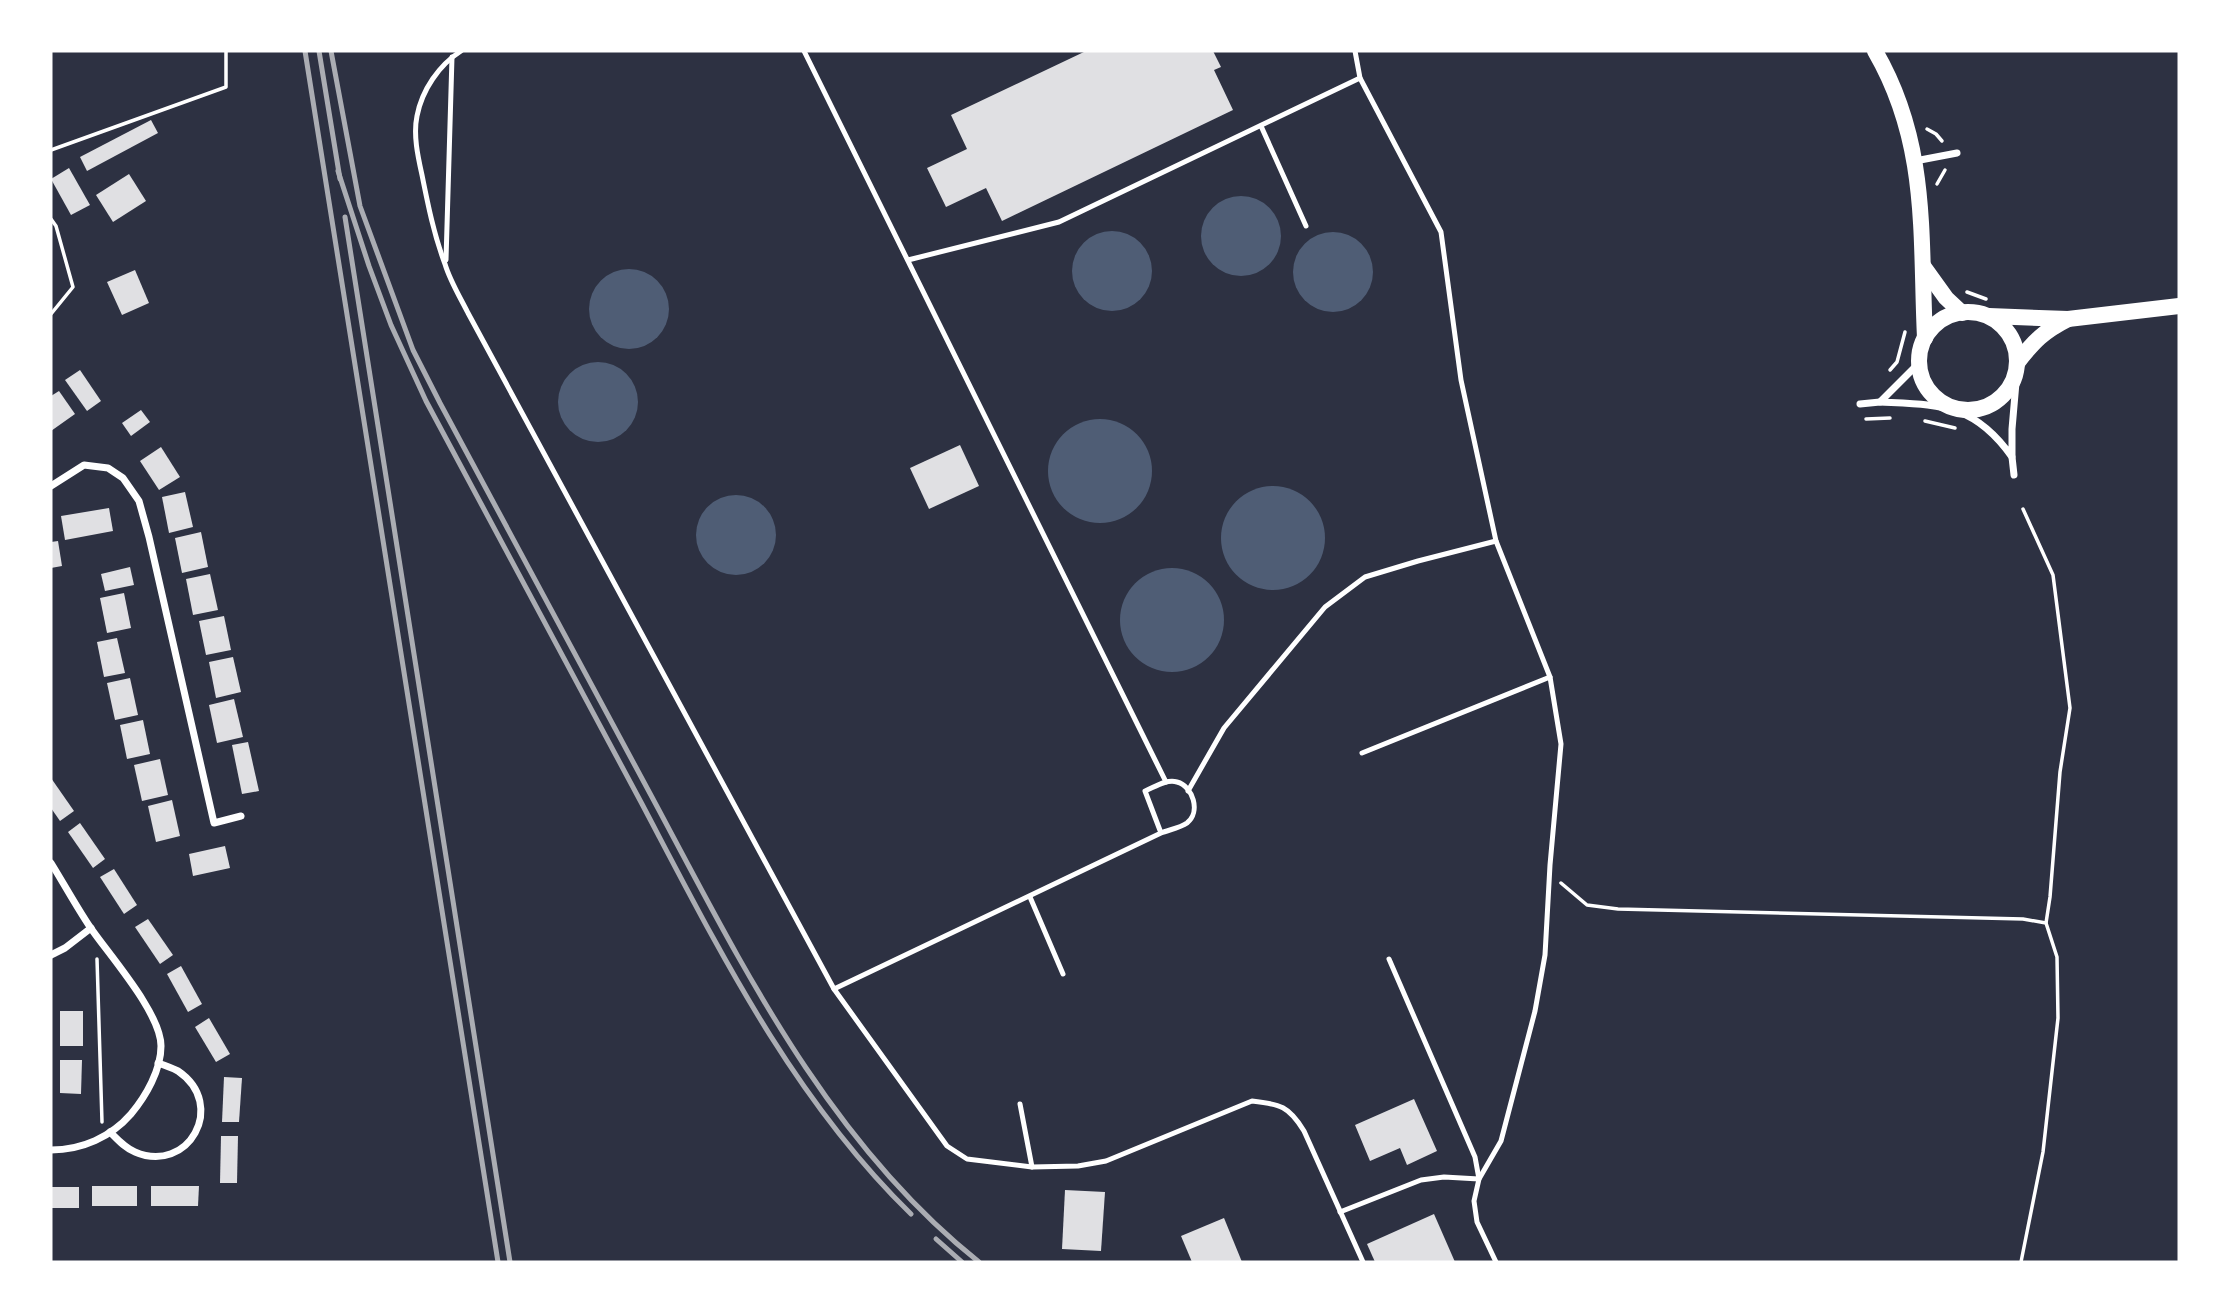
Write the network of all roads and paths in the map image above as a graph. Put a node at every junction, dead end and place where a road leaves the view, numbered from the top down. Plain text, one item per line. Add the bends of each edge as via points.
1 (226, 51) edge
2 (461, 51) edge
3 (804, 51) edge
4 (1354, 51) edge
5 (1875, 51) edge
6 (452, 57) junction
7 (1360, 78) junction
8 (1261, 126) junction
9 (51, 150) edge
10 (1957, 153) dead end
11 (1915, 162) junction
12 (51, 219) edge
13 (1306, 226) dead end
14 (908, 260) junction
15 (1923, 266) junction
16 (445, 267) junction
17 (2179, 306) edge
18 (1962, 313) junction
19 (51, 314) edge
20 (1989, 316) junction
21 (2068, 318) junction
22 (1906, 324) dead end
23 (1925, 338) junction
24 (1919, 364) junction
25 (2017, 367) junction
26 (1884, 376) dead end
27 (1880, 402) junction
28 (1860, 404) dead end
29 (1957, 410) junction
30 (1899, 418) dead end
31 (1861, 419) dead end
32 (1920, 420) dead end
33 (1961, 430) dead end
34 (2012, 457) junction
35 (2014, 475) dead end
36 (51, 486) edge
37 (2023, 509) dead end
38 (1496, 541) junction
39 (1550, 677) junction
40 (1362, 753) dead end
41 (1166, 782) junction
42 (1188, 791) junction
43 (241, 816) dead end
44 (1161, 833) junction
45 (51, 863) edge
46 (1549, 872) junction
47 (1030, 897) junction
48 (2046, 923) junction
49 (91, 928) junction
50 (96, 936) junction
51 (51, 955) edge
52 (1390, 960) dead end
53 (1063, 974) dead end
54 (834, 989) junction
55 (158, 1063) junction
56 (1020, 1104) dead end
57 (110, 1132) junction
58 (102, 1139) junction
59 (51, 1150) edge
60 (1032, 1167) junction
61 (1479, 1180) junction
62 (1340, 1212) junction
63 (1363, 1262) edge
64 (1496, 1262) edge
65 (2021, 1262) edge

1 - 9 path via 226,87
2 - 6 lane
3 - 14 lane
4 - 7 lane
5 - 11 main road via 1906,119
6 - 16 lane
6 - 16 lane via 436,74 416,117 417,152
7 - 8 lane
7 - 38 lane via 1441,232 1461,380
8 - 13 lane
8 - 14 lane via 1059,222
10 - 11 street
11 - 15 main road
12 - 19 path via 73,287
14 - 41 lane
15 - 18 main road
15 - 23 main road
16 - 54 lane
17 - 21 main road
18 - 20 main road
18 - 23 main road via 1939,321
20 - 21 main road
20 - 25 main road via 2013,340
21 - 25 main road via 2033,342
22 - 26 path via 1896,362
23 - 24 main road
24 - 27 street
24 - 29 main road via 1930,394
25 - 29 main road via 2002,398 1988,407
25 - 34 street
27 - 28 street
27 - 29 street
29 - 34 street via 1996,435
30 - 31 path
32 - 33 path
34 - 35 street
36 - 43 street via 84,465 108,468 123,478 139,501 214,823
37 - 48 path via 2053,575 2070,708
38 - 39 lane
38 - 42 lane via 1365,577 1325,607 1224,728
39 - 40 lane
39 - 46 lane via 1561,744
41 - 42 lane via 1180,783
41 - 44 lane via 1145,791
42 - 44 lane via 1194,800 1193,815 1186,823
44 - 47 lane
45 - 49 street
46 - 48 path via 1587,905 1619,909 2009,918
46 - 61 lane via 1545,955 1535,1011 1501,1141
47 - 53 lane
47 - 54 lane
48 - 65 path via 2057,957 2058,1018 2043,1152
49 - 50 street
49 - 51 street
50 - 55 street via 154,1022 161,1044
50 - 58 path
52 - 61 lane via 1475,1157
54 - 60 lane via 947,1146 967,1158
55 - 57 street via 138,1104
55 - 57 street via 177,1071 198,1094 202,1112 197,1133 182,1149 153,1156 124,1146
56 - 60 lane
57 - 58 street
58 - 59 street
60 - 62 lane via 1106,1161 1252,1101 1274,1103 1293,1112
61 - 62 lane via 1421,1180
61 - 64 lane via 1474,1201 1477,1222
62 - 63 lane

